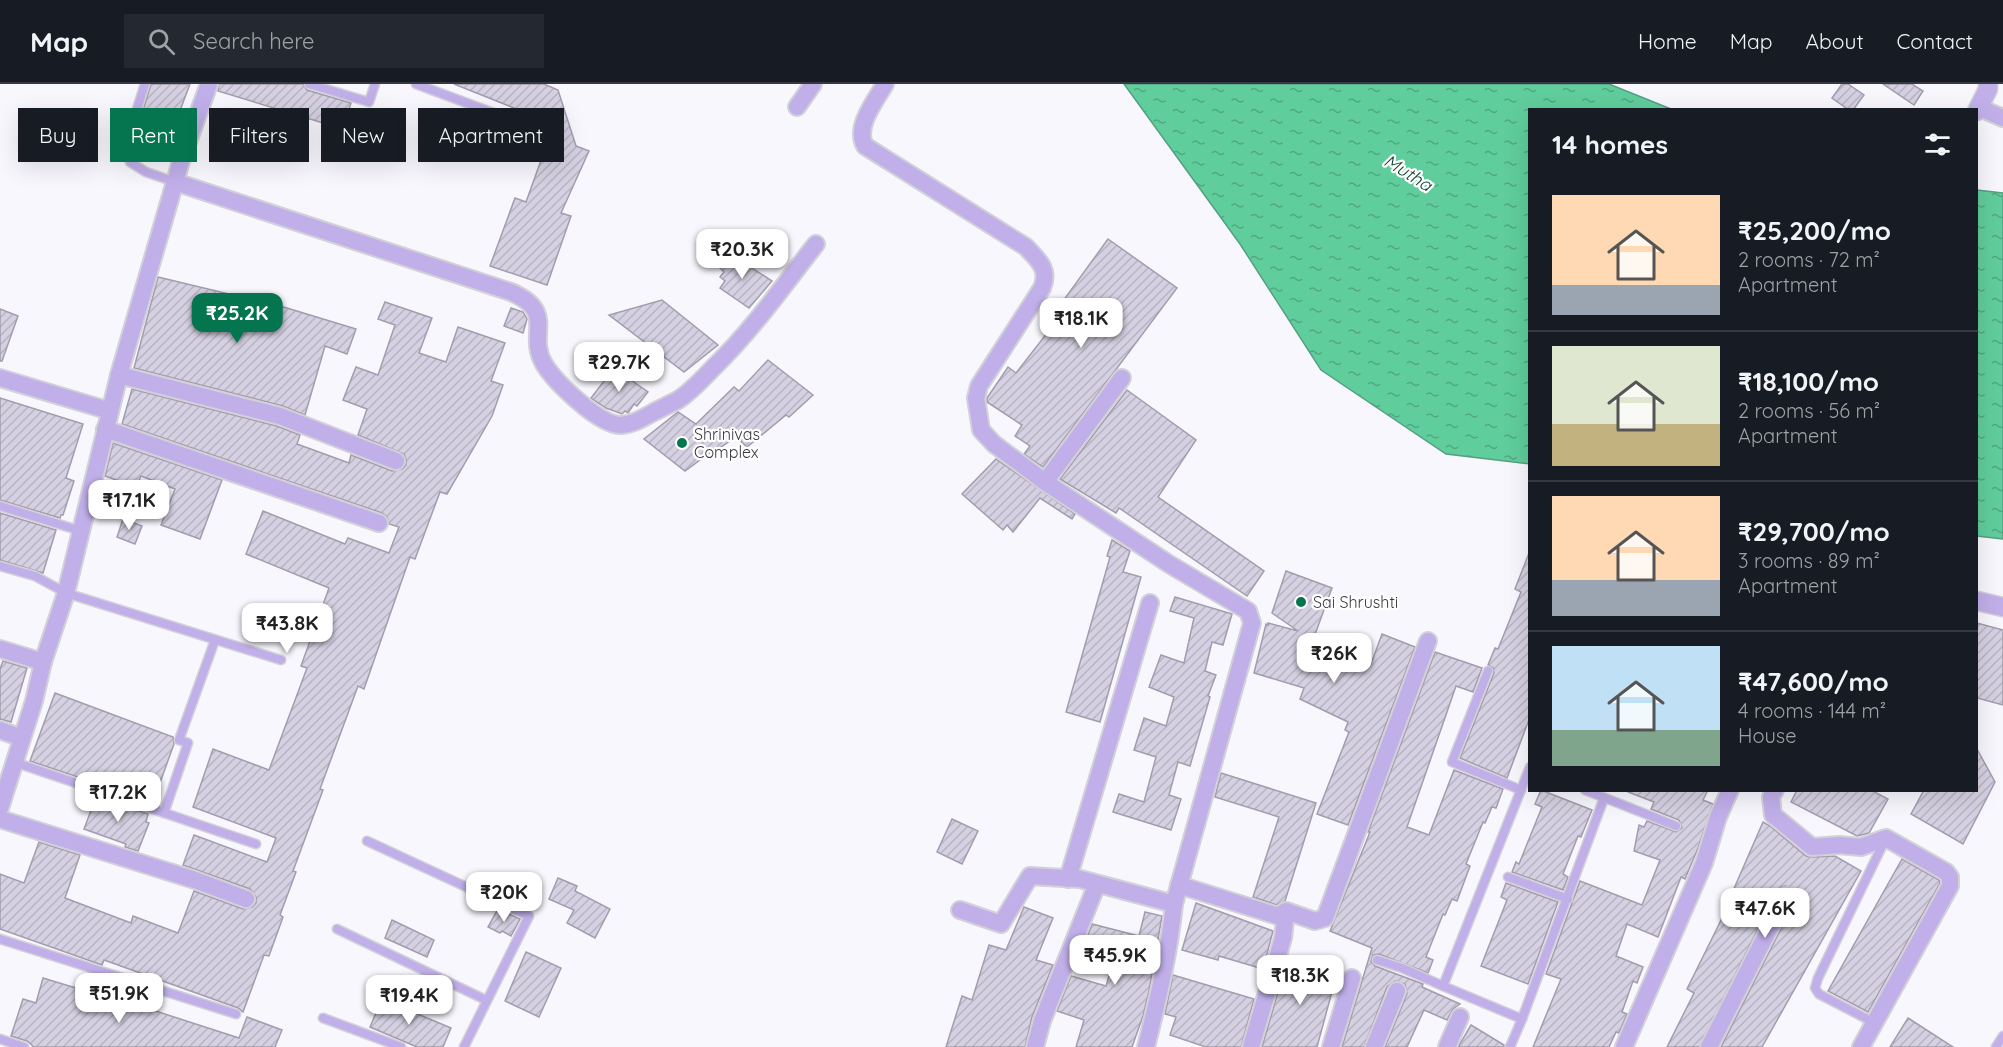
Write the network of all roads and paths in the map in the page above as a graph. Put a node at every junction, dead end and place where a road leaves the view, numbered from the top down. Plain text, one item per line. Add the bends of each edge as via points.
1 (145, 84) edge
2 (209, 84) edge
3 (309, 84) edge
4 (375, 84) edge
5 (416, 84) edge
6 (813, 84) edge
7 (885, 84) edge
8 (1988, 84) edge
9 (797, 107) dead end
10 (481, 108) edge
11 (1978, 109) edge
12 (2003, 118) edge
13 (175, 182) junction
14 (816, 244) dead end
15 (119, 375) junction
16 (0, 378) edge
17 (1122, 378) dead end
18 (110, 411) junction
19 (105, 429) junction
20 (396, 461) dead end
21 (1045, 482) junction
22 (0, 507) edge
23 (380, 523) dead end
24 (81, 531) junction
25 (0, 566) edge
26 (66, 593) junction
27 (1978, 601) edge
28 (1150, 603) dead end
29 (2003, 607) edge
30 (215, 640) junction
31 (1428, 640) dead end
32 (0, 649) edge
33 (281, 660) dead end
34 (43, 662) junction
35 (1488, 671) dead end
36 (0, 730) edge
37 (22, 738) junction
38 (14, 762) junction
39 (1528, 772) edge
40 (1521, 790) junction
41 (1590, 792) edge
42 (1729, 792) edge
43 (1774, 792) edge
44 (1604, 798) junction
45 (0, 808) edge
46 (165, 813) junction
47 (0, 819) edge
48 (1676, 826) dead end
49 (1886, 838) junction
50 (367, 841) dead end
51 (256, 844) dead end
52 (1508, 877) dead end
53 (1068, 879) junction
54 (1097, 884) junction
55 (1179, 885) junction
56 (1786, 896) dead end
57 (246, 899) dead end
58 (1568, 900) junction
59 (1174, 904) junction
60 (960, 910) dead end
61 (1286, 911) junction
62 (337, 929) dead end
63 (0, 939) edge
64 (1377, 960) dead end
65 (1352, 978) dead end
66 (1443, 986) junction
67 (1397, 991) dead end
68 (486, 1000) junction
69 (236, 1014) dead end
70 (1460, 1017) dead end
71 (323, 1018) dead end
72 (1522, 1019) junction
73 (1875, 1023) junction
74 (2003, 1036) edge
75 (0, 1039) edge
76 (24, 1047) edge
77 (401, 1047) edge
78 (464, 1047) edge
79 (1035, 1047) edge
80 (1146, 1047) edge
81 (1251, 1047) edge
82 (1331, 1047) edge
83 (1374, 1047) edge
84 (1447, 1047) edge
85 (1510, 1047) edge
86 (1624, 1047) edge
87 (1709, 1047) edge
88 (1862, 1047) edge
89 (1996, 1047) edge

1 - 13 lane via 125,147 130,162
2 - 13 street
3 - 4 lane via 369,102
5 - 10 lane
6 - 9 street
7 - 21 street via 863,126 865,146 1026,247 1044,266 1042,288 979,386 976,410 981,430 994,444
8 - 11 street
11 - 12 street
13 - 14 street via 526,299 537,314 542,361 548,369 583,406 599,418 622,425 678,399 698,384 740,341
13 - 15 street
15 - 18 street
15 - 20 street via 280,416
16 - 18 street
17 - 21 street
18 - 19 street
19 - 23 street
19 - 24 street
21 - 55 street via 1169,564 1237,603 1248,611 1252,623
22 - 24 lane
24 - 26 street
25 - 26 lane via 35,576
26 - 30 lane
26 - 34 street
27 - 29 street
28 - 53 street
30 - 33 lane
30 - 46 lane via 179,740 188,743
31 - 61 street via 1325,918 1315,921
32 - 34 street
34 - 37 street
35 - 40 lane via 1452,762
36 - 37 street
37 - 38 street
38 - 45 street
38 - 46 lane
39 - 40 lane
40 - 66 lane
41 - 44 lane
42 - 86 street via 1704,863
43 - 49 street via 1773,814 1812,847 1862,847
44 - 48 lane
44 - 58 lane
46 - 51 lane
47 - 57 street
49 - 73 lane via 1815,988
49 - 73 street via 1946,872 1950,886
50 - 68 lane via 529,916
52 - 58 lane
53 - 54 street
53 - 60 street via 1030,876 1001,924
54 - 59 street
54 - 79 street
55 - 59 street
55 - 61 street via 1278,916
56 - 87 street
58 - 72 lane
59 - 80 street via 1163,980
61 - 81 street via 1283,938
62 - 68 lane
63 - 69 lane
64 - 66 lane
65 - 82 street
66 - 72 lane
67 - 83 street
68 - 78 lane
70 - 84 street
71 - 77 lane
72 - 85 lane
73 - 88 street
74 - 89 lane
75 - 76 lane

